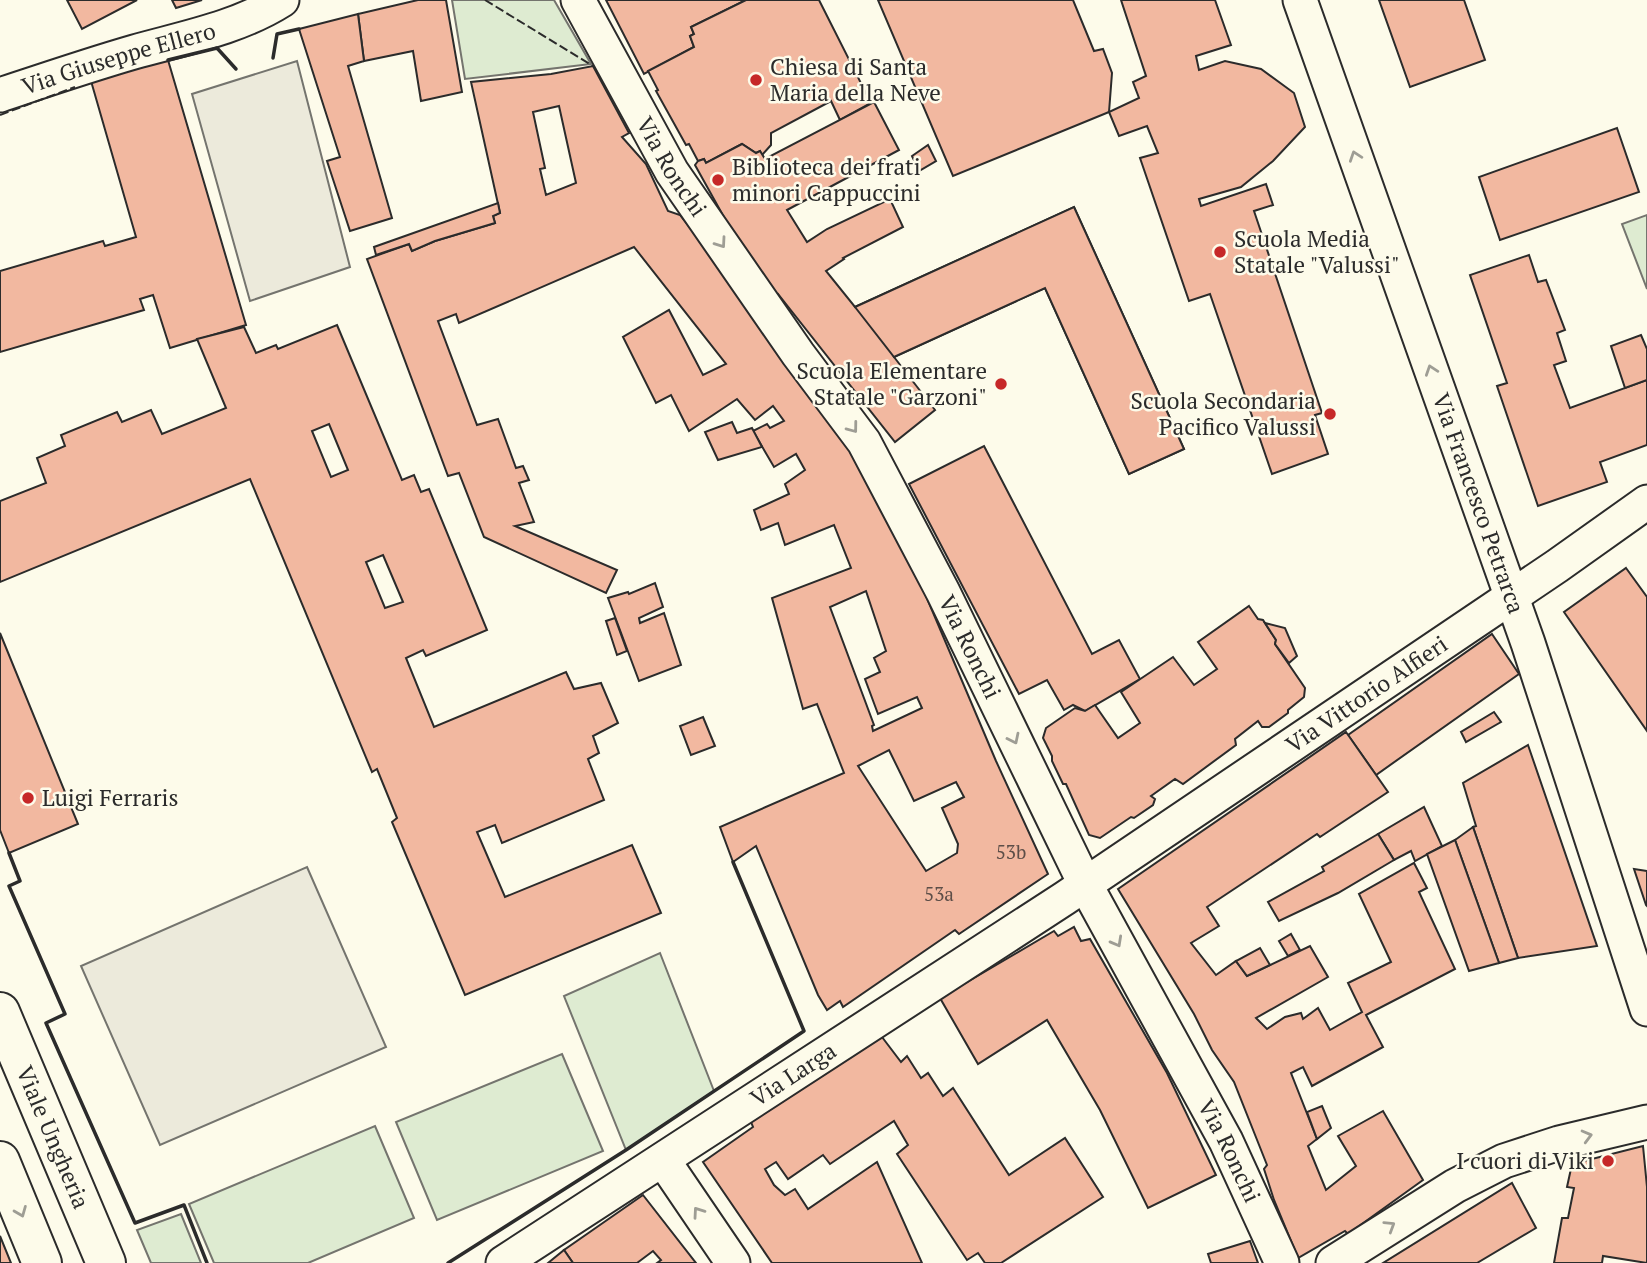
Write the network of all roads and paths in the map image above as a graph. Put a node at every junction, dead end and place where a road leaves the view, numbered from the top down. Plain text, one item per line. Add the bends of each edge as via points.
1 (282, 0) edge
2 (578, 0) edge
3 (1300, 0) edge
4 (0, 95) edge
5 (1647, 502) edge
6 (1511, 596) junction
7 (1085, 884) junction
8 (1647, 1009) edge
9 (0, 1012) edge
10 (1647, 1122) edge
11 (663, 1160) junction
12 (0, 1161) edge
13 (42, 1263) edge
14 (106, 1263) edge
15 (503, 1263) edge
16 (733, 1263) edge
17 (1282, 1263) edge
18 (1333, 1263) edge

1 - 4 street, Via Giuseppe Ellero via 237,23
2 -> 7 street, Via Ronchi via 672,172 864,442 943,592
6 -> 3 street, Via Francesco Petrarca
5 - 6 street, Via Vittorio Alfieri
6 - 7 street, Via Vittorio Alfieri
6 - 8 street, Via Francesco Petrarca
7 - 11 street, Via Larga
7 -> 17 street, Via Ronchi via 1226,1140
9 - 14 street, Viale Ungheria
18 -> 10 street via 1455,1186 1504,1161
11 - 15 street, Via Larga
16 -> 11 street
12 -> 13 street

